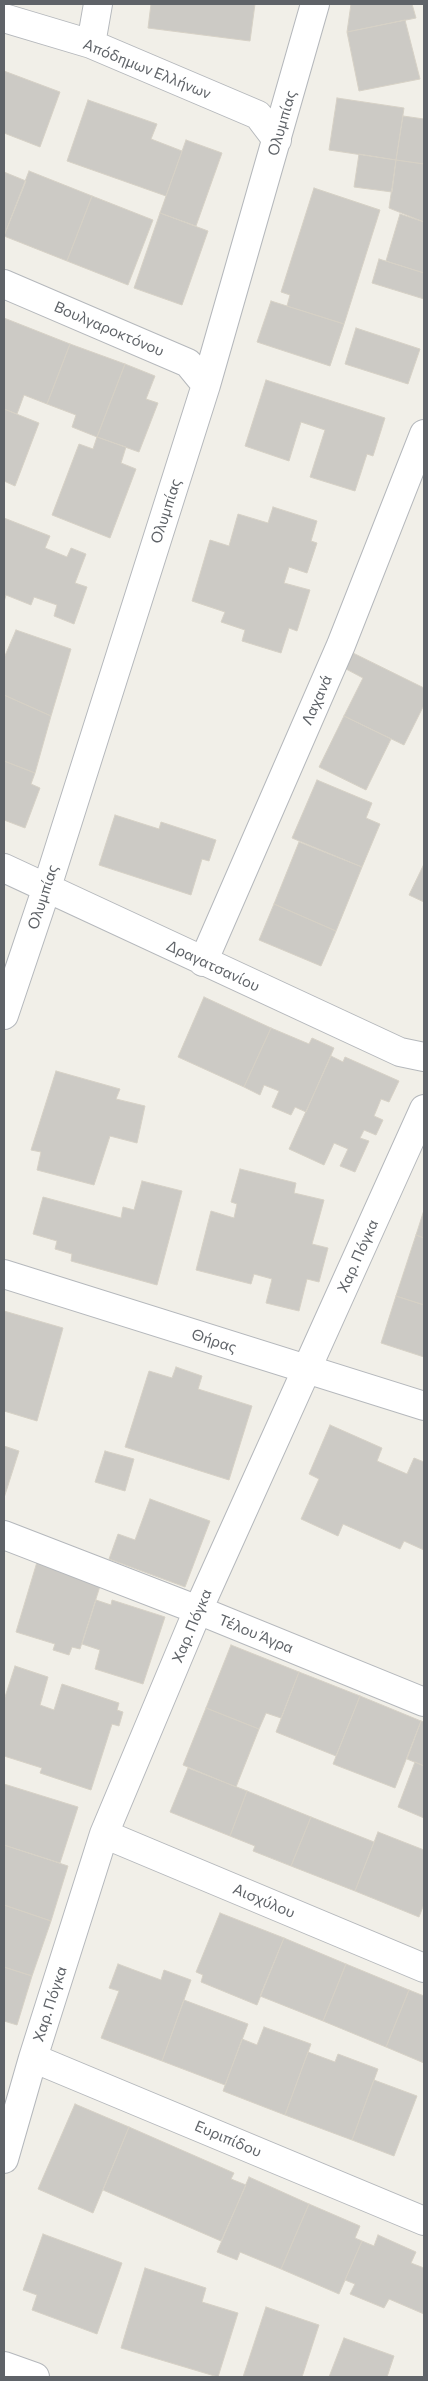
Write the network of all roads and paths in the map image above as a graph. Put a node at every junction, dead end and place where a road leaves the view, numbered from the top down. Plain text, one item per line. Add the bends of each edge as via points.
1 (98, 4) edge
2 (315, 4) edge
3 (4, 18) edge
4 (91, 44) junction
5 (278, 140) junction
6 (4, 284) edge
7 (206, 385) junction
8 (424, 434) edge
9 (4, 868) edge
10 (47, 887) junction
11 (203, 962) junction
12 (4, 1015) edge
13 (424, 1057) edge
14 (424, 1109) edge
15 (4, 1274) edge
16 (306, 1370) junction
17 (424, 1406) edge
18 (4, 1535) edge
19 (198, 1610) junction
20 (424, 1702) edge
21 (104, 1834) junction
22 (424, 1968) edge
23 (32, 2058) junction
24 (4, 2159) edge
25 (424, 2221) edge
26 (4, 2366) edge
27 (35, 2377) edge

1 - 4 street
2 - 5 street, Ολυμπίας
3 - 4 street, Απόδημων Ελλήνων
4 - 5 street, Απόδημων Ελλήνων via 258,115
5 - 7 street, Ολυμπίας
6 - 7 street, Βουλγαροκτόνου via 188,363
7 - 10 street, Ολυμπίας
8 - 11 street, Λαχανά via 341,645
9 - 10 street, Δραγατσανίου
10 - 11 street, Δραγατσανίου
10 - 12 street, Ολυμπίας
11 - 13 street, Δραγατσανίου via 400,1052
14 - 16 street, Χαρ. Πόγκα
15 - 16 street, Θήρας
16 - 17 street, Θήρας
16 - 19 street, Χαρ. Πόγκα
18 - 19 street, Τέλου Άγρα
19 - 20 street, Τέλου Άγρα
19 - 21 street, Χαρ. Πόγκα
21 - 22 street, Αισχύλου
21 - 23 street, Χαρ. Πόγκα
23 - 24 street, Χαρ. Πόγκα
23 - 25 street, Ευριπίδου
26 - 27 street

